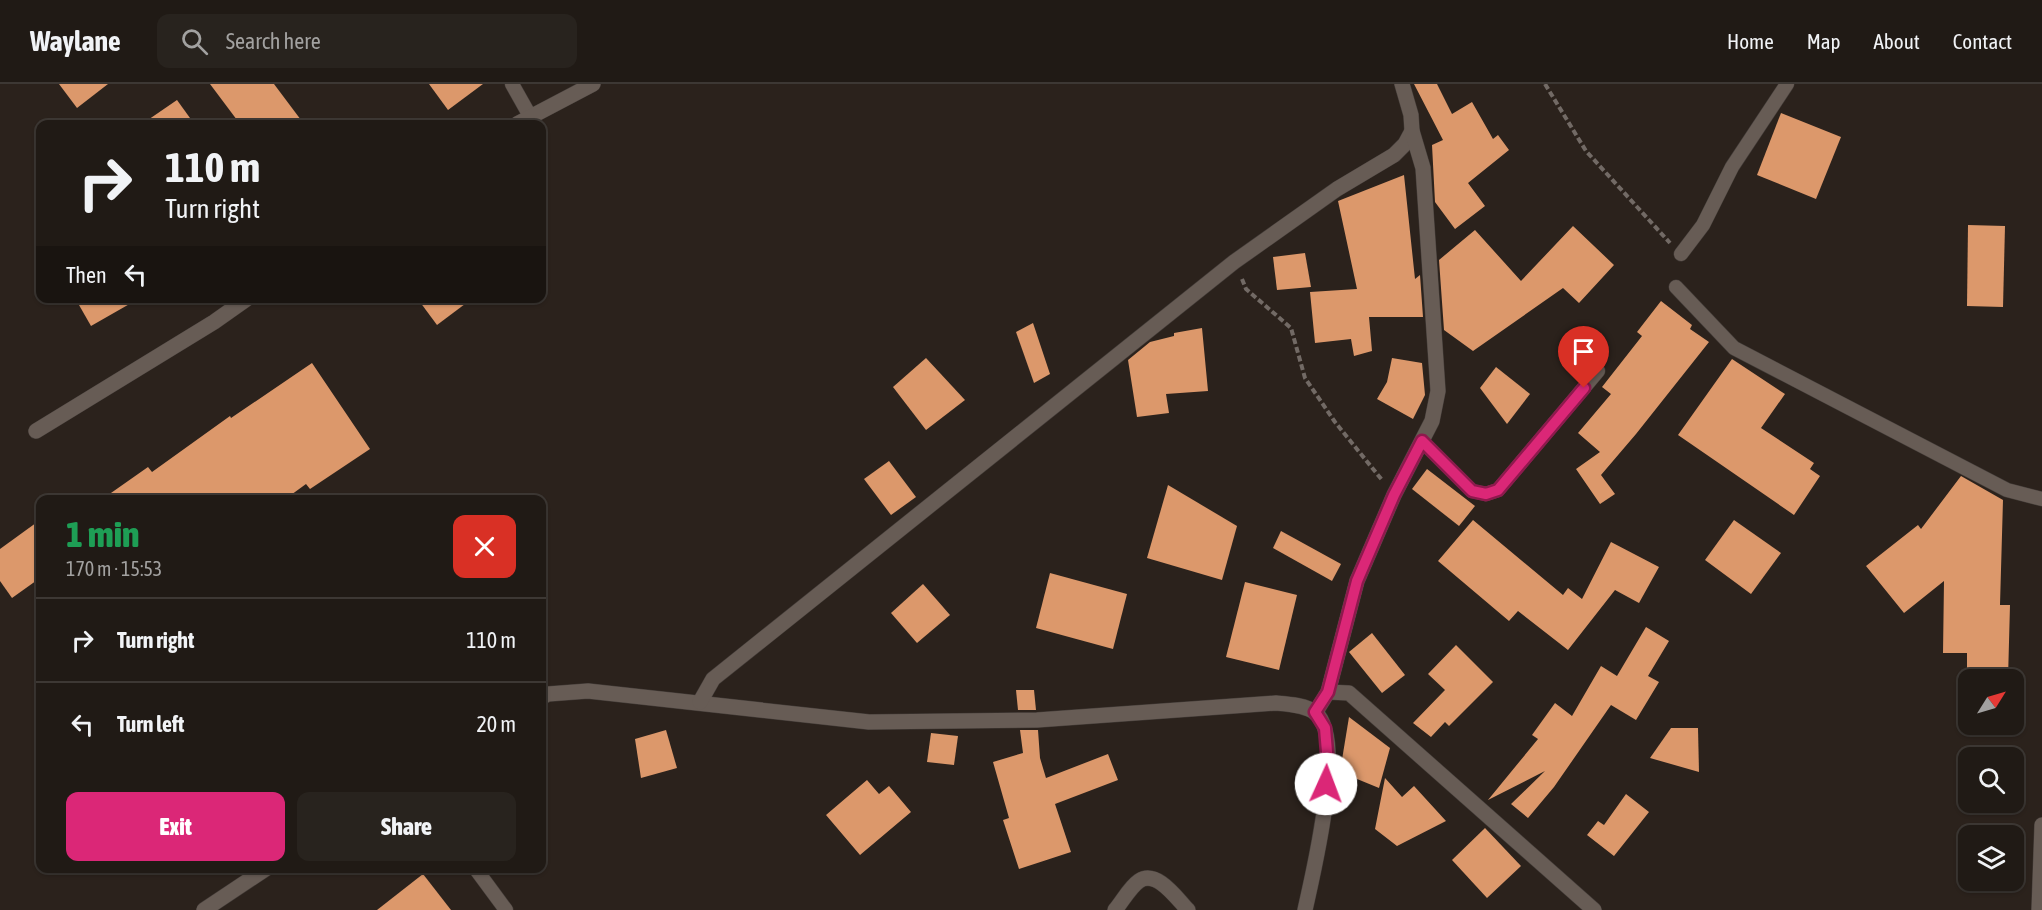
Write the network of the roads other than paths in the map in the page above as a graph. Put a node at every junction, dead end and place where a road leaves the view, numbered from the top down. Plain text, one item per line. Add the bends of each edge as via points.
1 (512, 84) edge
2 (593, 84) edge
3 (1402, 84) edge
4 (1787, 84) edge
5 (524, 120) edge
6 (1412, 131) junction
7 (1681, 254) road end
8 (1676, 287) dead end
9 (241, 303) edge
10 (1598, 371) dead end
11 (36, 430) dead end
12 (1422, 441) junction
13 (2042, 499) edge
14 (1328, 692) junction
15 (546, 695) edge
16 (700, 702) junction
17 (1315, 712) junction
18 (2042, 825) edge
19 (260, 873) edge
20 (479, 873) edge
21 (204, 910) edge
22 (506, 910) edge
23 (1115, 910) edge
24 (1188, 910) edge
25 (1305, 910) edge
26 (1594, 910) edge
27 (2038, 910) edge

1 - 5 lane
2 - 5 street
3 - 6 street
4 - 7 lane via 1732,167 1703,225
6 - 12 street via 1423,168 1438,391 1432,421
6 - 16 street via 1394,155 1337,189 1234,262 713,679
8 - 13 lane via 1734,348 2007,490
9 - 11 street
10 - 12 lane via 1498,490 1486,494 1472,491
12 - 14 street via 1357,581
14 - 17 street
14 - 26 street via 1349,693
15 - 16 street via 588,691
16 - 17 street via 869,722 1037,720 1276,703
17 - 25 street via 1325,728 1328,764 1323,825
18 - 27 street
19 - 21 street
20 - 22 lane
23 - 24 street via 1139,881 1149,878 1159,881

